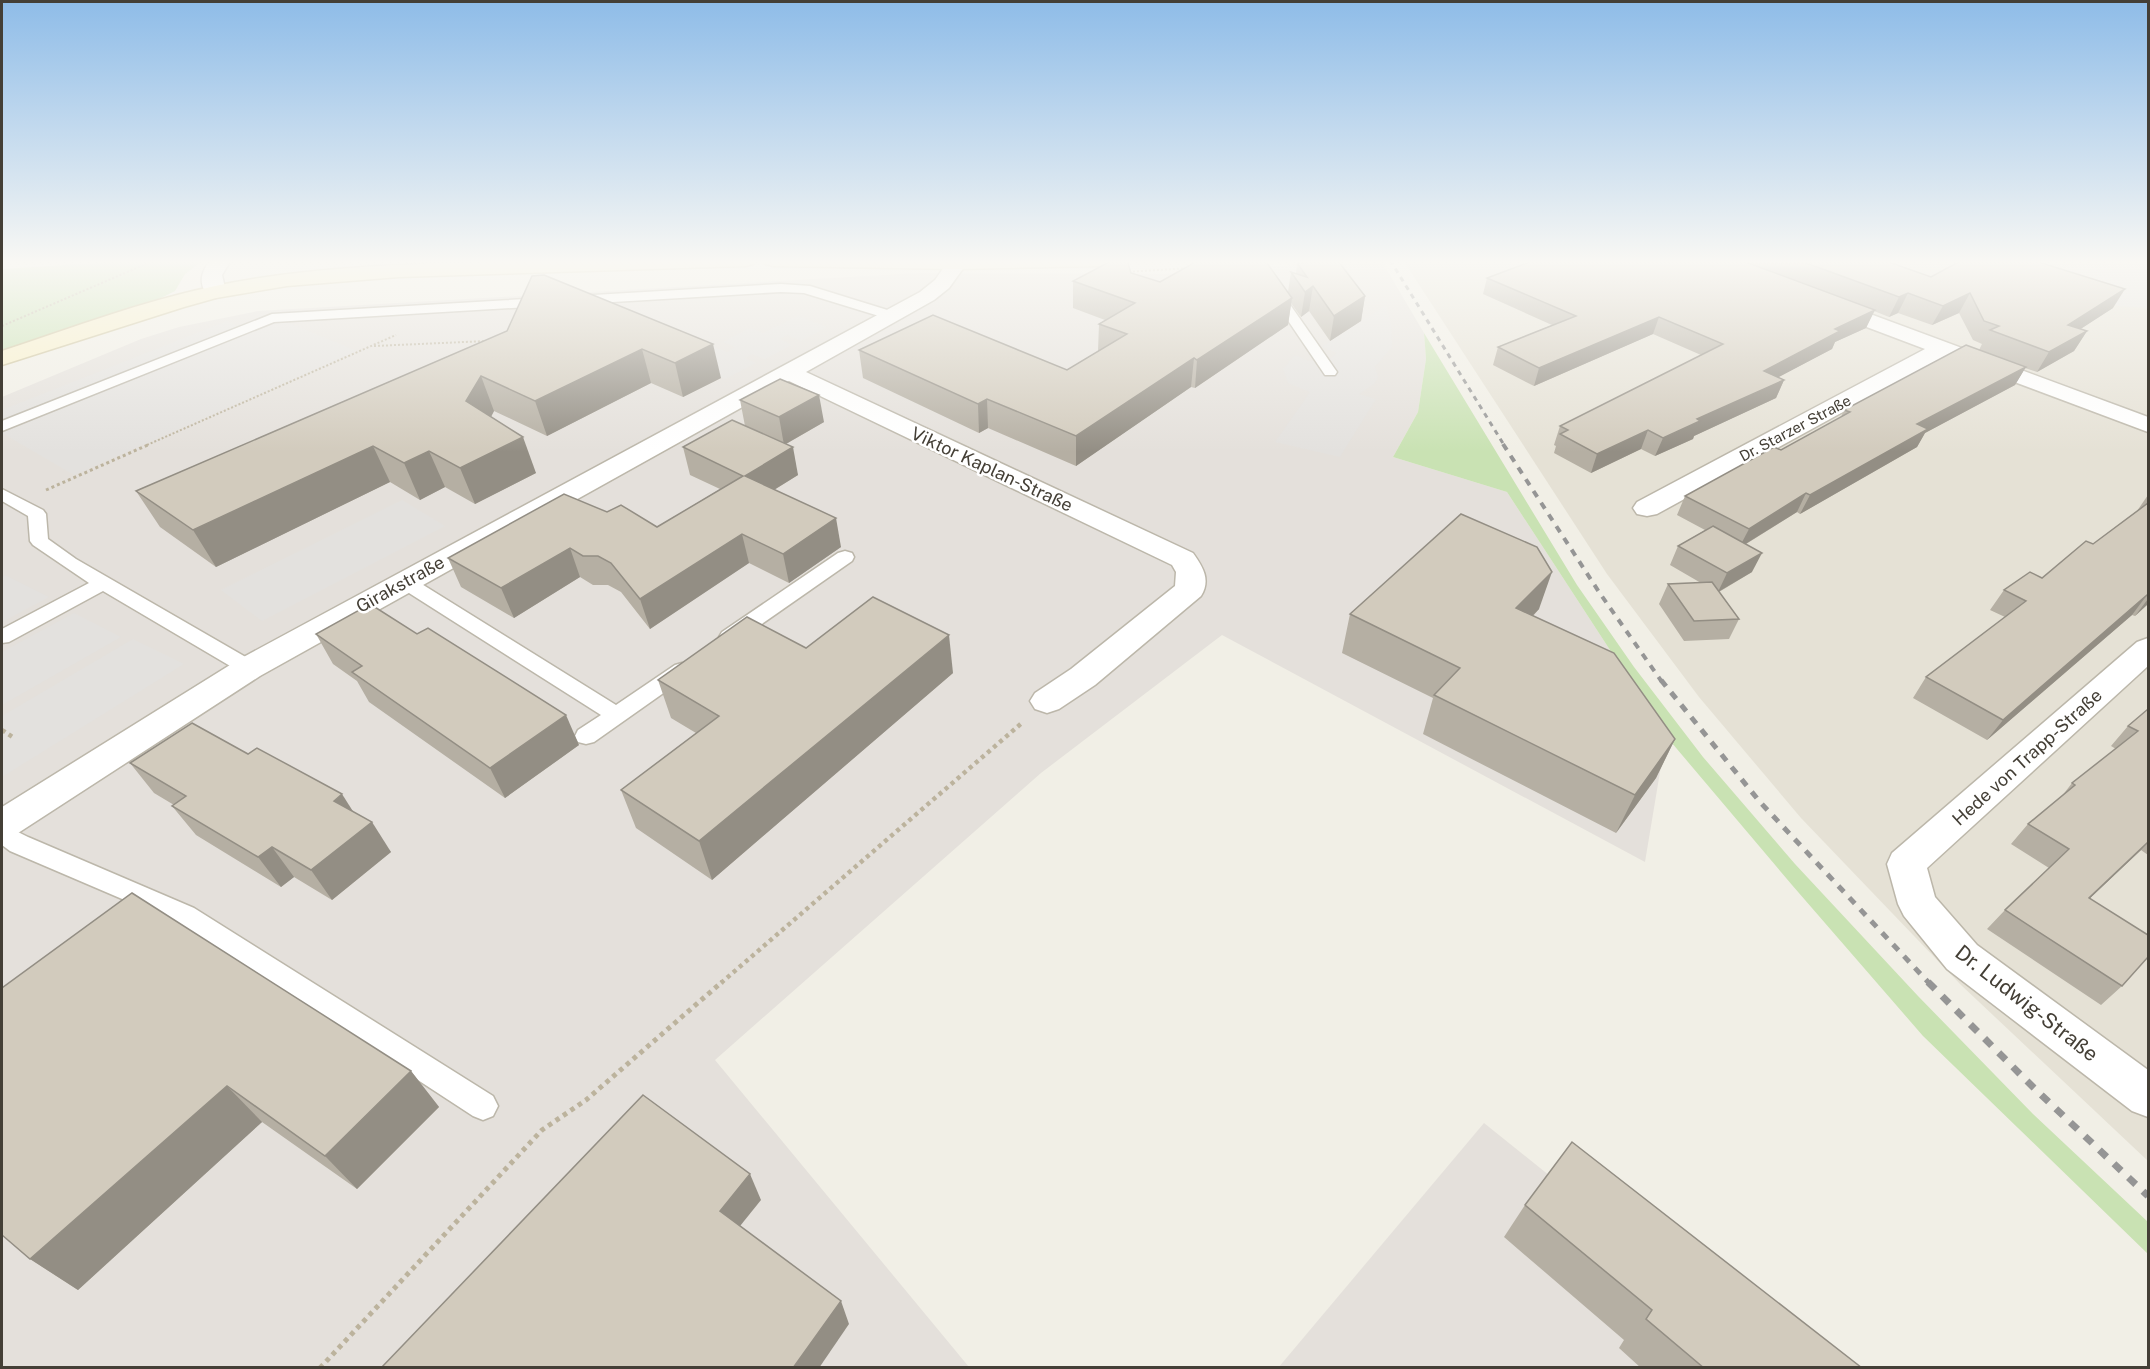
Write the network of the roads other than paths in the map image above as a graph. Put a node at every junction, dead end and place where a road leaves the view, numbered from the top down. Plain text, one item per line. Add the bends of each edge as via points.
1 (104, 324) edge
2 (256, 324) edge
3 (877, 324) edge
4 (1297, 324) edge
5 (1880, 324) edge
6 (1943, 348) junction
7 (2, 358) edge
8 (788, 372) junction
9 (1330, 372) dead end
10 (2148, 425) edge
11 (2, 426) edge
12 (10, 498) edge
13 (1647, 508) dead end
14 (845, 557) dead end
15 (405, 582) junction
16 (103, 583) junction
17 (2, 637) edge
18 (2148, 650) edge
19 (249, 668) junction
20 (1047, 701) road end
21 (616, 716) junction
22 (586, 736) dead end
23 (2, 825) edge
24 (2, 833) edge
25 (1906, 864) joint
26 (2148, 1096) edge
27 (483, 1106) dead end

1 - 7 main road
2 - 11 lane
3 - 8 street, Girakstraße
4 - 9 lane
5 - 6 street
6 - 10 street
6 - 13 street, Dr. Starzer Straße
8 - 15 street, Girakstraße
8 - 20 street, Viktor Kaplan-Straße via 1183,559 1191,572 1190,589 1083,677
12 - 16 lane via 37,514 39,541
14 - 21 lane
15 - 19 street, Girakstraße
15 - 21 lane
16 - 17 lane
16 - 19 lane
18 - 25 street, Hede von Trapp-Straße
19 - 23 street, Girakstraße
21 - 22 lane
24 - 27 lane via 19,844 185,915
25 - 26 street, Dr. Ludwig-Straße via 1918,904 1962,957

